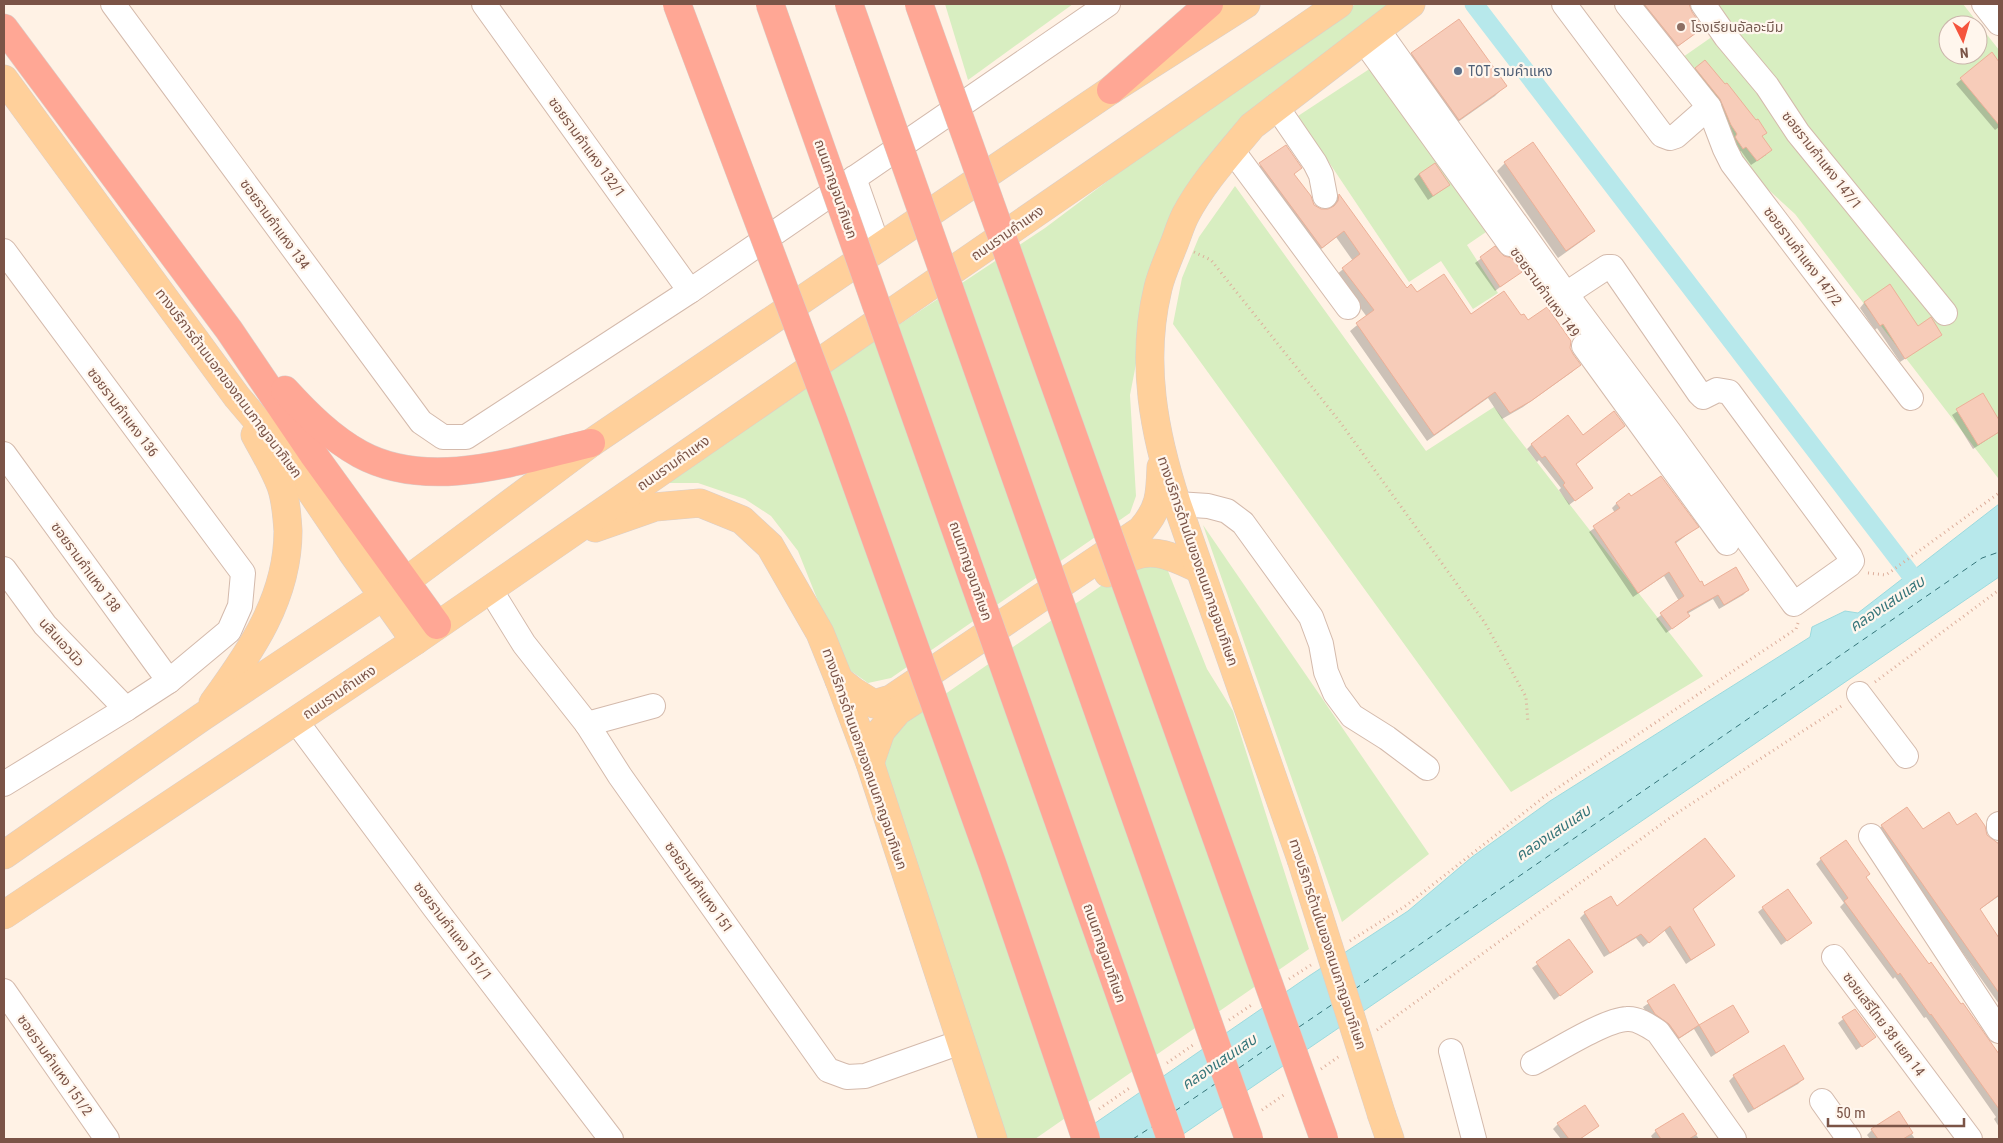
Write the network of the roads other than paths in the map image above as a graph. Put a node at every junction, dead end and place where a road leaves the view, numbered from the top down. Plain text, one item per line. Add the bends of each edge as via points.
1 (113, 4) edge
2 (484, 4) edge
3 (677, 4) edge
4 (770, 4) edge
5 (849, 4) edge
6 (919, 4) edge
7 (1108, 4) edge
8 (1209, 4) edge
9 (1246, 4) edge
10 (1339, 4) edge
11 (1411, 4) edge
12 (1564, 4) edge
13 (1627, 4) edge
14 (1703, 4) edge
15 (1984, 4) edge
16 (1999, 24) edge
17 (4, 28) edge
18 (1371, 36) junction
19 (4, 79) edge
20 (1111, 90) junction
21 (1276, 106) junction
22 (1709, 107) junction
23 (1232, 150) junction
24 (854, 178) junction
25 (1325, 196) dead end
26 (879, 248) junction
27 (4, 250) edge
28 (690, 291) junction
29 (1566, 294) junction
30 (1348, 307) dead end
31 (1945, 313) dead end
32 (229, 330) junction
33 (237, 398) junction
34 (1911, 398) dead end
35 (591, 443) junction
36 (4, 454) edge
37 (1161, 456) junction
38 (1177, 504) junction
39 (562, 540) junction
40 (1727, 543) dead end
41 (4, 569) edge
42 (1199, 569) junction
43 (406, 581) junction
44 (490, 589) junction
45 (383, 596) junction
46 (437, 625) junction
47 (415, 641) junction
48 (839, 680) junction
49 (168, 681) junction
50 (1859, 694) road end
51 (653, 706) dead end
52 (126, 709) junction
53 (202, 718) junction
54 (296, 721) junction
55 (587, 724) junction
56 (1906, 756) dead end
57 (870, 763) junction
58 (1427, 768) dead end
59 (4, 784) edge
60 (1999, 824) edge
61 (1999, 828) edge
62 (1871, 836) dead end
63 (4, 856) edge
64 (4, 916) edge
65 (1834, 957) dead end
66 (4, 991) edge
67 (1999, 1031) edge
68 (961, 1042) junction
69 (1451, 1051) dead end
70 (1533, 1064) dead end
71 (1822, 1101) dead end
72 (1386, 1128) edge
73 (107, 1139) edge
74 (611, 1139) edge
75 (993, 1139) edge
76 (1086, 1139) edge
77 (1171, 1139) edge
78 (1249, 1139) edge
79 (1324, 1139) edge
80 (1474, 1139) edge
81 (1734, 1139) edge
82 (1849, 1139) edge
83 (1970, 1139) edge

1 - 28 street, ซอยรามคำแหง 134 via 421,422 443,437 466,437
2 - 28 street, ซอยรามคำแหง 132/1
3 - 76 highway, bridge via 834,422 990,856
4 - 77 highway, ถนนกาญจนาภิเษก, bridge
5 - 78 highway, bridge
6 - 79 highway, bridge
7 - 24 street
8 - 20 highway
9 - 20 main road
10 - 39 main road, ถนนรามคำแหง
11 - 18 main road, ทางบริการด้านในของถนนกาญจนาภิเษก
12 - 22 street via 1662,135 1676,136
13 - 22 street, ซอยรามคำแหง 147/2
14 - 31 street, ซอยรามคำแหง 147/1 via 1767,86 1798,133
15 - 16 street
17 - 32 highway
18 - 21 main road, ทางบริการด้านในของถนนกาญจนาภิเษก
18 - 29 street
18 - 40 street, ซอยรามคำแหง 149
19 - 33 main road, ทางบริการด้านนอกของถนนกาญจนาภิเษก
20 - 26 main road
21 - 23 main road, ทางบริการด้านในของถนนกาญจนาภิเษก via 1252,126
21 - 25 street via 1315,164
22 - 34 street, ซอยรามคำแหง 147/2 via 1732,163
23 - 30 street
23 - 37 main road, ทางบริการด้านในของถนนกาญจนาภิเษก via 1186,214 1158,288 1149,367
24 - 26 street
24 - 28 street
26 - 35 main road
27 - 49 street, ซอยรามคำแหง 136 via 243,573 240,606 229,631
29 - 29 street via 1612,266 1699,393 1703,397 1717,390 1729,392 1850,556 1849,565 1794,604
32 - 35 highway via 304,411 336,439 361,455 388,465 425,473 462,472
32 - 43 highway via 313,454
33 - 45 main road, ทางบริการด้านนอกของถนนกาญจนาภิเษก via 287,456
33 - 53 main road via 282,487 288,543 276,599 264,628
35 - 43 main road
36 - 49 street, ซอยรามคำแหง 138
37 - 38 main road, ทางบริการด้านในของถนนกาญจนาภิเษก
37 - 48 main road via 1160,497 1152,518 1141,530 892,699 874,704
38 - 42 main road, ทางบริการด้านในของถนนกาญจนาภิเษก
38 - 58 street via 1227,511 1243,523 1310,617 1321,644 1326,672 1335,693 1352,716
39 - 44 main road, ถนนรามคำแหง
39 - 48 main road, ทางบริการด้านนอกของถนนกาญจนาภิเษก via 655,507 700,503 742,520 770,546 820,633
41 - 52 street, นลินเอวนิว via 45,625
42 - 57 main road via 1170,556 1151,552 1134,556 898,711 881,731
42 - 72 main road, ทางบริการด้านในของถนนกาญจนาภิเษก, bridge via 1301,859
43 - 45 main road
43 - 46 highway
44 - 46 main road, ถนนรามคำแหง
44 - 55 street, ซอยรามคำแหง 151 via 528,650
45 - 47 main road, ทางบริการด้านนอกของถนนกาญจนาภิเษก
45 - 53 main road
46 - 47 main road, ถนนรามคำแหง
47 - 54 main road, ถนนรามคำแหง
48 - 57 main road, ทางบริการด้านนอกของถนนกาญจนาภิเษก
49 - 52 street
50 - 56 street
51 - 55 street
52 - 59 street
53 - 63 main road
54 - 64 main road, ถนนรามคำแหง
54 - 74 street, ซอยรามคำแหง 151/1
55 - 68 street, ซอยรามคำแหง 151 via 620,776 828,1070 847,1077 865,1076
57 - 68 main road, ทางบริการด้านนอกของถนนกาญจนาภิเษก
60 - 61 street
62 - 67 street
65 - 83 street, ซอยเสรีไทย 38 แยก 14
66 - 73 street, ซอยรามคำแหง 151/2
68 - 75 main road, ทางบริการด้านนอกของถนนกาญจนาภิเษก
69 - 80 street
70 - 81 street via 1610,1023 1628,1019 1646,1023 1658,1032
71 - 82 street

